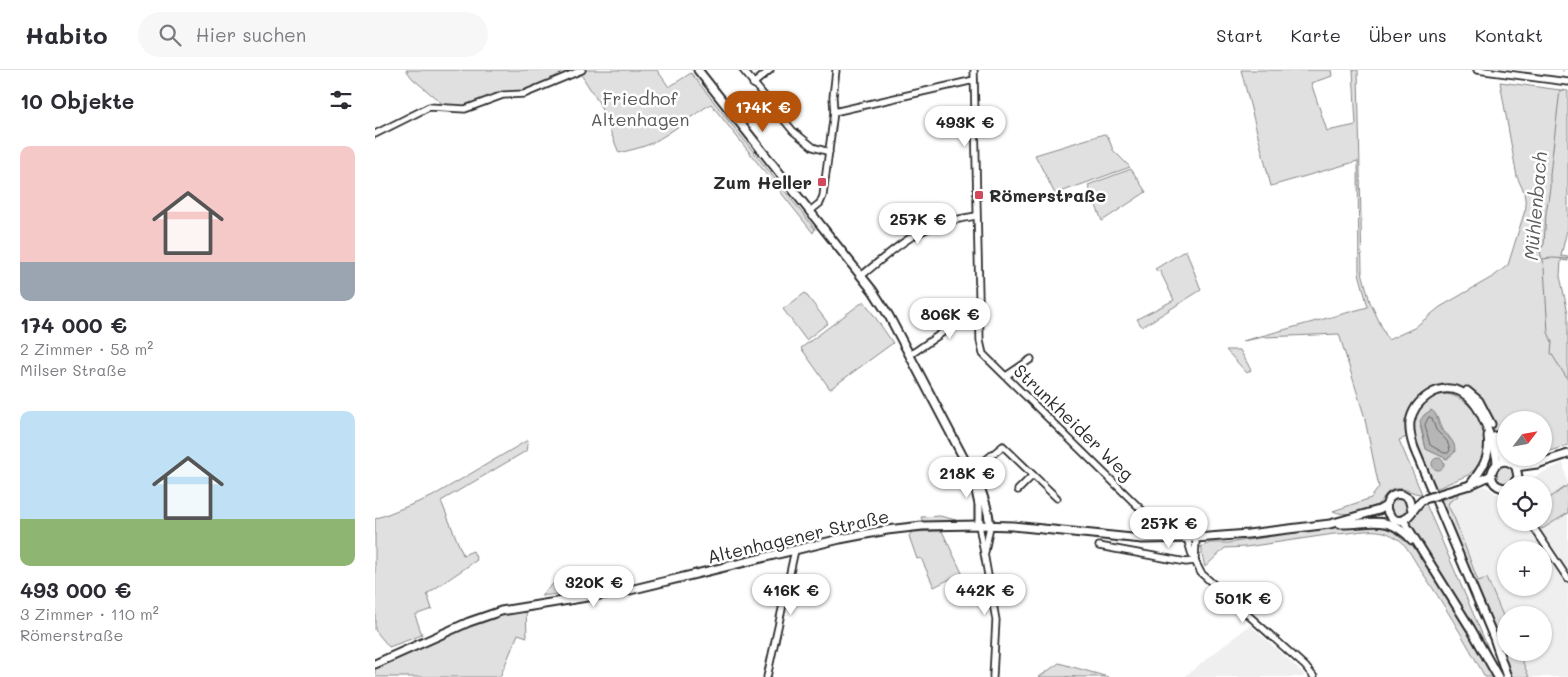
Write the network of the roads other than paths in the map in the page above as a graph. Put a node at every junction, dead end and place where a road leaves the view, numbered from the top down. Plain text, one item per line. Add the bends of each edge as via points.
1 (582, 70) edge
2 (698, 70) edge
3 (743, 70) edge
4 (770, 70) edge
5 (836, 70) edge
6 (974, 70) edge
7 (1477, 70) edge
8 (974, 80) junction
9 (1568, 82) edge
10 (753, 84) junction
11 (835, 112) junction
12 (375, 134) edge
13 (829, 152) junction
14 (810, 211) junction
15 (976, 216) junction
16 (861, 276) junction
17 (978, 308) junction
18 (910, 355) junction
19 (1031, 359) dead end
20 (1006, 376) junction
21 (1439, 386) dead end
22 (1485, 420) junction
23 (1497, 439) edge
24 (1497, 454) edge
25 (1568, 454) edge
26 (1553, 459) edge
27 (1497, 464) edge
28 (1523, 466) edge
29 (1534, 466) edge
30 (1516, 467) joint
31 (971, 472) junction
32 (1033, 475) junction
33 (1519, 476) joint
34 (1493, 479) junction
35 (1497, 482) edge
36 (1470, 485) junction
37 (1018, 490) dead end
38 (1057, 498) dead end
39 (1409, 499) junction
40 (1422, 500) junction
41 (1387, 510) junction
42 (1412, 510) junction
43 (1403, 520) junction
44 (1156, 524) dead end
45 (1330, 524) junction
46 (1339, 524) junction
47 (979, 525) junction
48 (990, 526) junction
49 (1536, 531) edge
50 (1187, 538) junction
51 (1196, 538) junction
52 (1099, 546) dead end
53 (795, 550) junction
54 (984, 554) junction
55 (1425, 556) junction
56 (1195, 561) junction
57 (1568, 579) edge
58 (375, 664) edge
59 (1312, 676) edge
60 (767, 677) edge
61 (993, 677) edge
62 (1498, 677) edge
63 (1507, 677) edge

1 - 12 street via 524,94 503,95 465,109 429,107
2 - 14 main road
3 - 10 street
4 - 10 street
5 - 11 street
6 - 8 street
7 - 9 street
8 - 11 street
8 - 15 street
10 - 13 street via 805,142
11 - 13 street
13 - 14 street via 823,196
14 - 16 main road
15 - 16 street via 923,231
15 - 17 street
16 - 18 main road via 889,316
17 - 18 street
17 - 20 street, Strunkheider Weg via 983,354
18 - 31 main road
19 - 20 street
20 - 44 street, Strunkheider Weg
21 - 23 main road via 1459,388 1475,397 1488,415
22 - 24 main road
22 - 36 main road via 1488,457
22 - 63 main road via 1476,405 1459,391 1439,390 1420,401 1413,412 1410,436 1494,638
25 - 26 main road
27 - 34 main road via 1493,469
28 - 30 main road
29 - 33 main road
30 - 33 main road
31 - 32 street via 1003,446
31 - 47 main road via 979,504
31 - 48 main road via 982,492
32 - 37 street
32 - 38 street
34 - 35 main road
34 - 36 main road
36 - 40 main road, bridge
39 - 40 main road
39 - 41 main road via 1397,494 1389,499
39 - 42 main road
40 - 42 main road
41 - 43 main road via 1394,519
41 - 45 main road, Altenhagener Straße
41 - 46 main road, Altenhagener Straße
42 - 43 main road
43 - 55 main road
45 - 46 main road, Altenhagener Straße
45 - 51 main road, Altenhagener Straße
46 - 55 main road via 1387,523 1406,533
47 - 48 main road, Altenhagener Straße
47 - 53 main road, Altenhagener Straße via 887,530
47 - 54 street
48 - 50 main road, Altenhagener Straße via 1142,539
48 - 54 street
49 - 57 street
50 - 51 main road, Altenhagener Straße
50 - 56 street
51 - 56 street
52 - 56 street via 1185,562
53 - 58 main road, Altenhagener Straße via 630,590 501,611
53 - 60 street
54 - 61 street via 996,620
55 - 62 main road
56 - 59 street via 1206,578 1305,666

